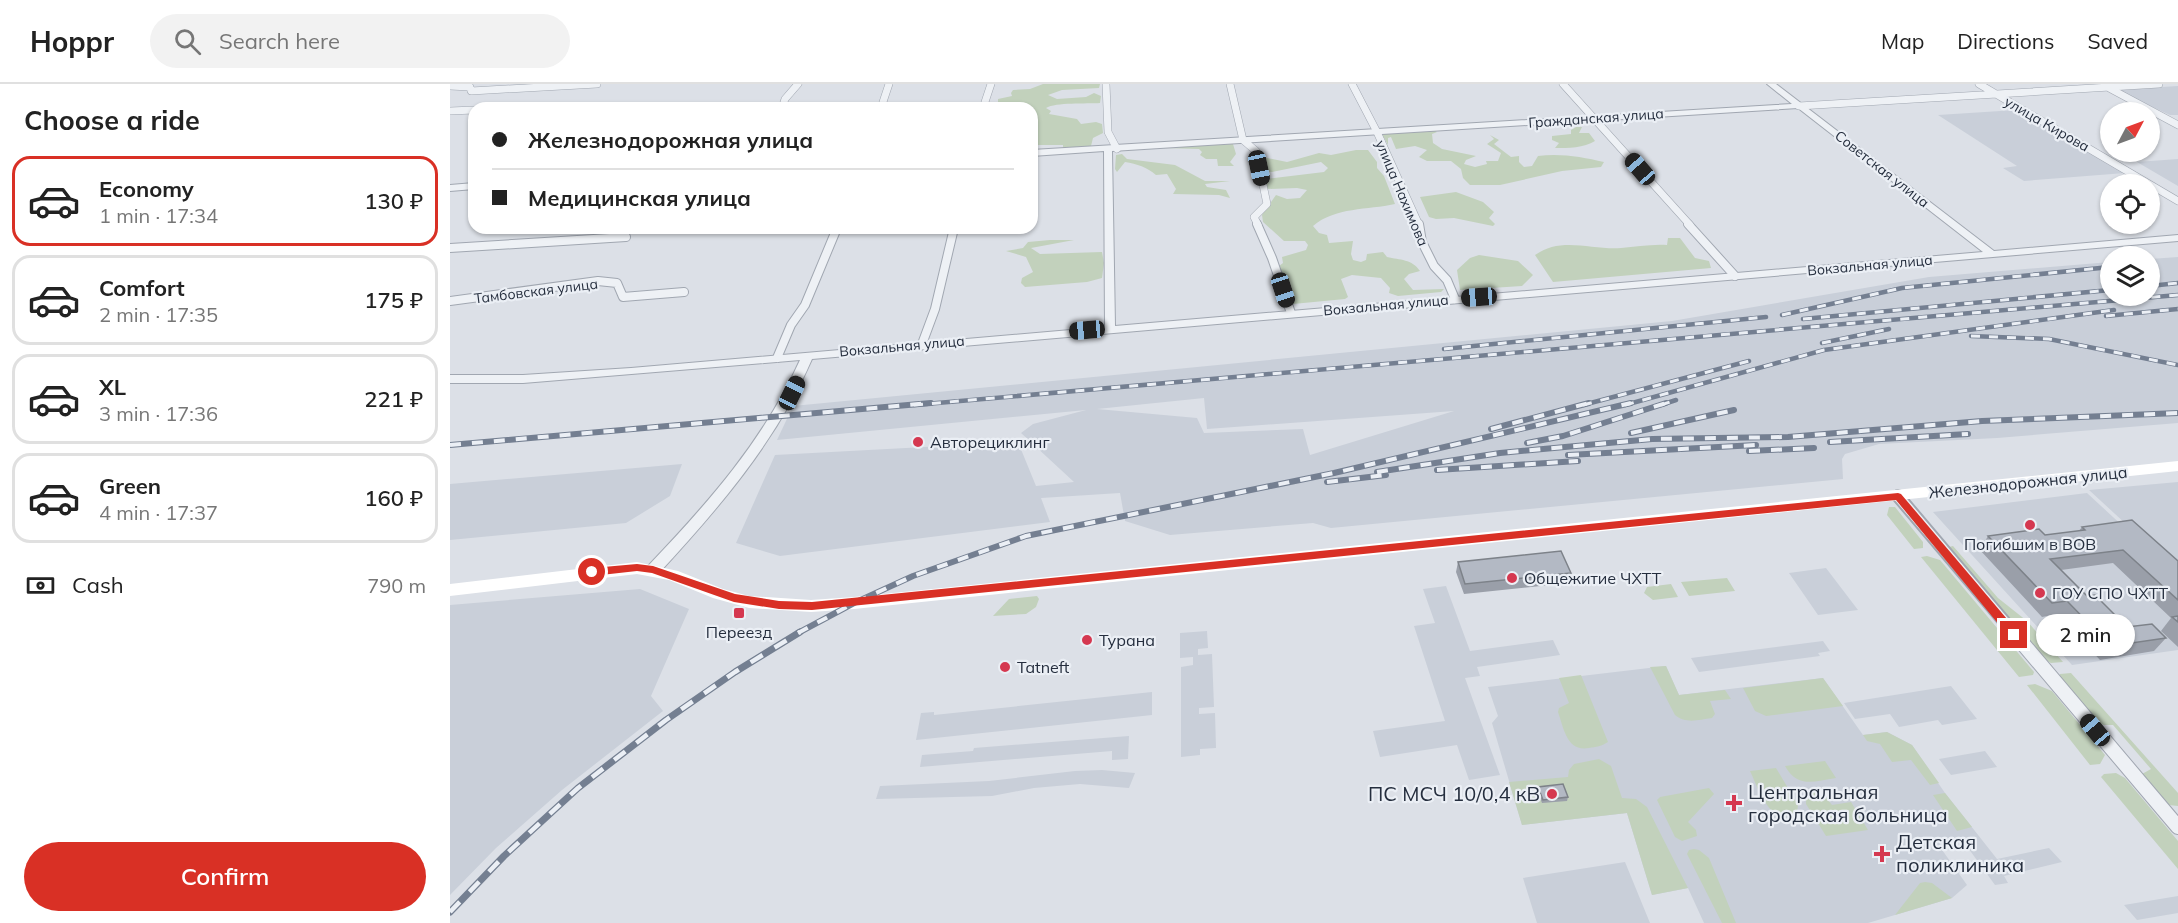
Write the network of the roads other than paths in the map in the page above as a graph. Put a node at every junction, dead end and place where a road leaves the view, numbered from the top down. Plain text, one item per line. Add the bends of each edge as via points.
1 (597, 84) edge
2 (798, 84) edge
3 (890, 84) edge
4 (991, 84) edge
5 (1106, 84) edge
6 (1230, 84) edge
7 (1352, 84) edge
8 (1563, 84) edge
9 (1771, 84) edge
10 (1979, 84) edge
11 (2159, 84) edge
12 (450, 86) edge
13 (2108, 87) junction
14 (1995, 94) junction
15 (784, 102) edge
16 (883, 102) edge
17 (985, 102) edge
18 (1799, 106) junction
19 (468, 110) edge
20 (450, 111) edge
21 (1596, 118) junction
22 (2178, 125) edge
23 (1377, 132) junction
24 (1243, 140) junction
25 (1112, 149) junction
26 (1038, 153) edge
27 (468, 186) edge
28 (450, 188) edge
29 (2178, 201) edge
30 (835, 234) edge
31 (953, 234) edge
32 (626, 237) dead end
33 (2178, 238) edge
34 (450, 248) edge
35 (1992, 254) junction
36 (1735, 276) junction
37 (684, 292) dead end
38 (1455, 299) junction
39 (450, 301) edge
40 (1291, 313) junction
41 (1110, 328) junction
42 (922, 344) junction
43 (808, 355) junction
44 (777, 358) junction
45 (450, 379) edge
46 (2178, 466) edge
47 (1898, 496) junction
48 (653, 570) junction
49 (450, 590) edge
50 (2178, 827) edge

1 - 12 street via 471,91 470,87
2 - 15 street
3 - 16 street
4 - 17 street
5 - 25 street
6 - 24 street
7 - 23 street, улица Нахимова
8 - 21 street
9 - 18 street, Советская улица
10 - 14 street, улица Кирова
11 - 13 street, Гражданская улица
13 - 14 street, Гражданская улица
13 - 22 street
14 - 18 street, Гражданская улица
14 - 29 street, улица Кирова
18 - 21 street, Гражданская улица
18 - 35 street, Советская улица
19 - 20 street
21 - 23 street, Гражданская улица
21 - 36 street
23 - 24 street, Гражданская улица
23 - 38 street, улица Нахимова via 1419,225 1422,242
24 - 25 street, Гражданская улица
24 - 40 street via 1256,151 1267,204 1254,217
25 - 26 street, Гражданская улица
25 - 41 street
27 - 28 street
30 - 44 street via 805,305 791,325
31 - 42 street via 935,309
32 - 34 street
33 - 35 street, Вокзальная улица
35 - 36 street, Вокзальная улица
36 - 38 street, Вокзальная улица
37 - 39 street, Тамбовская улица via 623,297 616,283 598,281
38 - 40 street, Вокзальная улица
40 - 41 street, Вокзальная улица
41 - 42 street, Вокзальная улица
42 - 43 street, Вокзальная улица
43 - 44 street, Вокзальная улица
43 - 48 street via 782,412 758,447
44 - 45 street, Вокзальная улица via 523,379
46 - 47 main road, Железнодорожная улица
47 - 48 main road, Железнодорожная улица via 812,606 749,602
47 - 50 street
48 - 49 main road, Железнодорожная улица via 621,569

